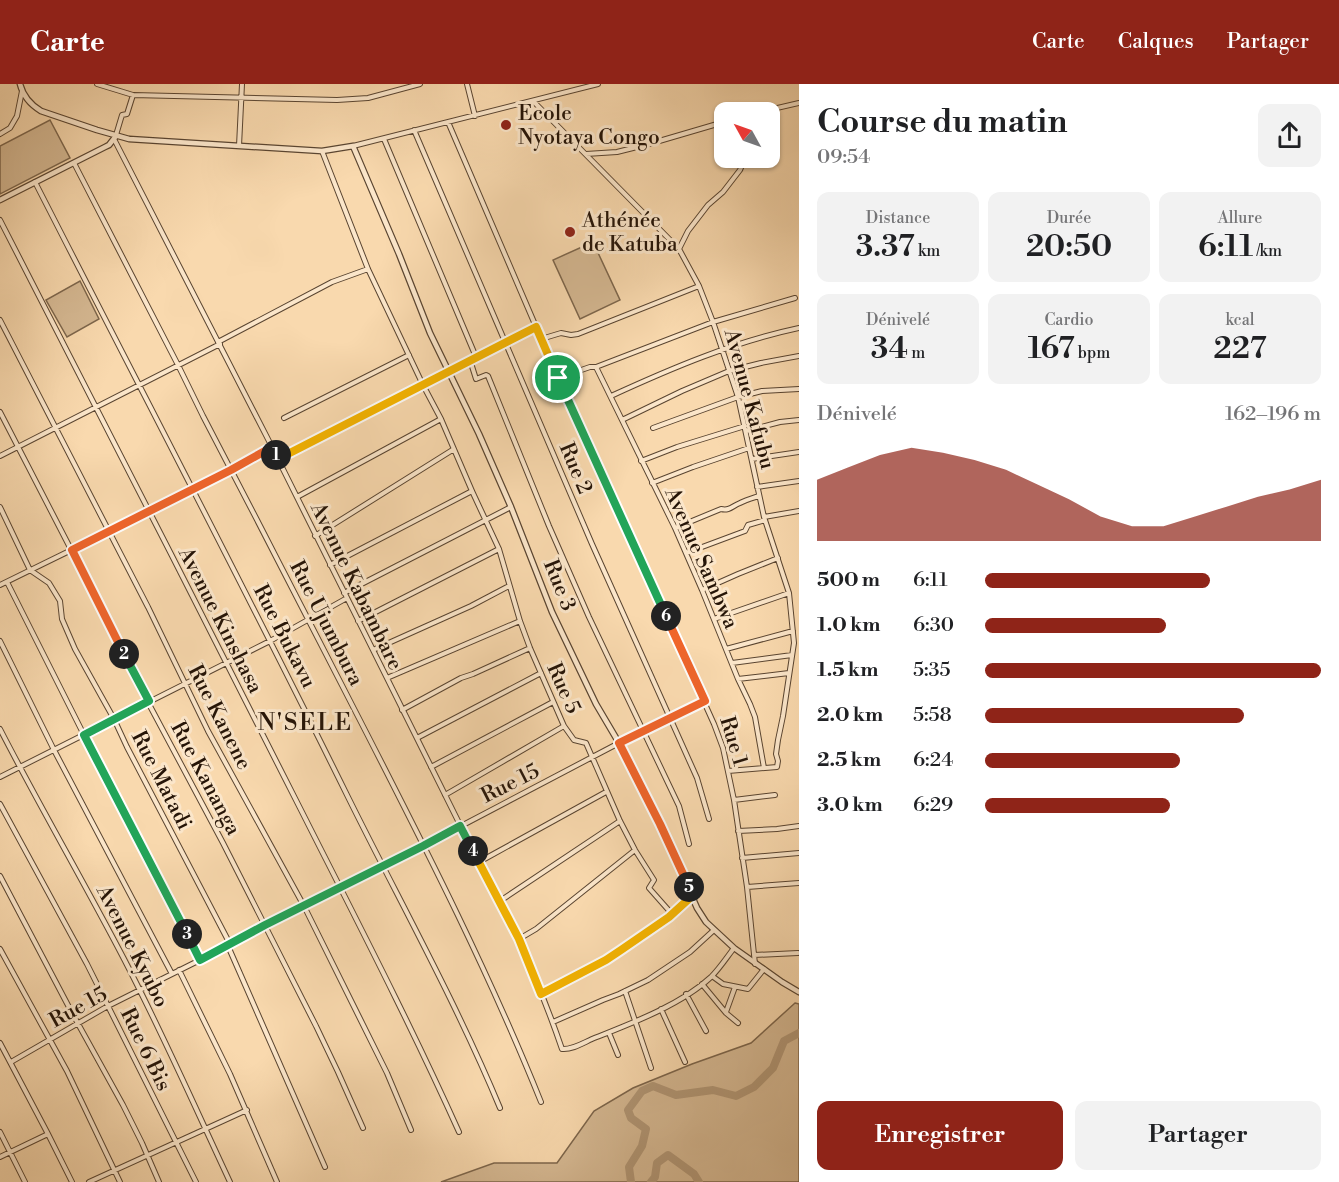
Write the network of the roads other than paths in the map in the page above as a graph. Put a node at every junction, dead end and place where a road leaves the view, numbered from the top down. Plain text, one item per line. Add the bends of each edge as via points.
1 (20, 84) edge
2 (97, 84) edge
3 (242, 84) edge
4 (420, 84) edge
5 (467, 84) edge
6 (598, 84) edge
7 (22, 91) junction
8 (133, 95) junction
9 (242, 97) junction
10 (533, 101) junction
11 (799, 103) edge
12 (780, 107) edge
13 (475, 116) junction
14 (448, 122) junction
15 (714, 125) edge
16 (414, 130) junction
17 (0, 134) edge
18 (115, 138) junction
19 (384, 139) junction
20 (239, 146) junction
21 (353, 146) junction
22 (322, 151) junction
23 (585, 154) junction
24 (74, 163) junction
25 (741, 168) edge
26 (35, 182) junction
27 (0, 200) edge
28 (0, 220) edge
29 (679, 249) junction
30 (369, 269) junction
31 (699, 286) junction
32 (795, 298) dead end
33 (0, 320) edge
34 (713, 322) junction
35 (536, 327) junction
36 (799, 328) edge
37 (541, 339) junction
38 (505, 342) junction
39 (219, 343) junction
40 (722, 349) junction
41 (409, 355) junction
42 (799, 356) edge
43 (476, 357) junction
44 (470, 360) junction
45 (178, 365) junction
46 (596, 367) junction
47 (448, 371) junction
48 (729, 371) junction
49 (558, 378) junction
50 (140, 385) junction
51 (423, 385) junction
52 (799, 389) edge
53 (611, 396) junction
54 (738, 397) junction
55 (96, 408) junction
56 (0, 412) edge
57 (284, 418) dead end
58 (441, 419) junction
59 (622, 420) junction
60 (799, 420) edge
61 (56, 428) junction
62 (653, 428) dead end
63 (745, 429) junction
64 (18, 447) junction
65 (272, 447) junction
66 (749, 448) junction
67 (454, 450) junction
68 (799, 452) edge
69 (0, 455) edge
70 (278, 459) junction
71 (752, 459) junction
72 (641, 461) junction
73 (231, 470) junction
74 (799, 481) edge
75 (652, 483) junction
76 (757, 487) junction
77 (192, 489) junction
78 (472, 491) junction
79 (759, 496) junction
80 (296, 497) junction
81 (0, 507) edge
82 (511, 507) junction
83 (799, 511) edge
84 (149, 512) junction
85 (765, 519) junction
86 (486, 521) junction
87 (675, 528) junction
88 (109, 532) junction
89 (315, 536) junction
90 (499, 549) junction
91 (72, 550) junction
92 (686, 553) junction
93 (778, 558) junction
94 (330, 565) junction
95 (30, 570) junction
96 (8, 582) junction
97 (0, 585) edge
98 (509, 586) junction
99 (702, 590) junction
100 (345, 593) junction
101 (789, 593) junction
102 (347, 598) junction
103 (308, 619) junction
104 (714, 619) junction
105 (358, 621) junction
106 (520, 621) junction
107 (793, 631) junction
108 (0, 641) edge
109 (270, 641) junction
110 (530, 648) junction
111 (726, 649) junction
112 (373, 650) junction
113 (792, 656) junction
114 (227, 662) junction
115 (732, 663) junction
116 (541, 673) junction
117 (789, 673) junction
118 (387, 678) junction
119 (738, 679) junction
120 (186, 683) junction
121 (149, 701) junction
122 (705, 701) junction
123 (553, 702) junction
124 (402, 710) junction
125 (670, 718) junction
126 (114, 719) junction
127 (564, 726) junction
128 (0, 729) edge
129 (643, 732) junction
130 (84, 735) junction
131 (417, 738) junction
132 (619, 743) junction
133 (54, 750) junction
134 (593, 757) junction
135 (20, 767) junction
136 (431, 767) junction
137 (764, 768) junction
138 (728, 771) junction
139 (0, 777) edge
140 (606, 792) junction
141 (445, 795) junction
142 (775, 795) dead end
143 (734, 800) junction
144 (0, 804) edge
145 (709, 819) dead end
146 (620, 821) junction
147 (460, 826) junction
148 (799, 826) edge
149 (738, 831) junction
150 (689, 844) dead end
151 (423, 846) junction
152 (635, 850) junction
153 (799, 853) edge
154 (742, 858) junction
155 (479, 862) junction
156 (383, 866) junction
157 (0, 876) edge
158 (799, 883) edge
159 (340, 887) junction
160 (747, 887) junction
161 (692, 896) junction
162 (500, 901) junction
163 (304, 906) junction
164 (672, 914) junction
165 (265, 925) junction
166 (714, 930) junction
167 (519, 939) junction
168 (229, 945) junction
169 (0, 948) edge
170 (734, 948) junction
171 (798, 953) edge
172 (754, 955) junction
173 (200, 960) junction
174 (755, 964) junction
175 (764, 969) junction
176 (180, 970) junction
177 (172, 974) junction
178 (712, 976) junction
179 (702, 984) junction
180 (735, 987) junction
181 (140, 991) junction
182 (625, 991) junction
183 (799, 992) edge
184 (541, 994) junction
185 (686, 994) junction
186 (108, 1006) junction
187 (661, 1010) junction
188 (726, 1013) junction
189 (636, 1020) junction
190 (78, 1022) junction
191 (553, 1022) junction
192 (738, 1023) dead end
193 (706, 1031) dead end
194 (609, 1033) junction
195 (50, 1039) junction
196 (0, 1043) edge
197 (618, 1055) dead end
198 (11, 1062) junction
199 (685, 1062) dead end
200 (651, 1068) dead end
201 (541, 1102) dead end
202 (500, 1107) dead end
203 (247, 1110) junction
204 (363, 1128) dead end
205 (205, 1129) junction
206 (411, 1130) dead end
207 (0, 1132) edge
208 (459, 1132) dead end
209 (48, 1134) junction
210 (176, 1142) junction
211 (10, 1152) junction
212 (147, 1156) junction
213 (0, 1158) edge
214 (325, 1167) dead end
215 (115, 1170) junction
216 (25, 1182) edge
217 (72, 1182) edge
218 (89, 1182) edge
219 (120, 1182) edge
220 (159, 1182) edge
221 (196, 1182) edge
222 (230, 1182) edge
223 (277, 1182) edge

1 - 7 street
2 - 8 street
3 - 9 street
4 - 9 street via 352,100
5 - 13 street
6 - 10 street
7 - 17 street via 17,116 10,129
7 - 18 street via 41,111
8 - 9 street
8 - 18 street
9 - 20 street
10 - 13 street
10 - 23 street, Avenue Kafubu
11 - 12 street
13 - 14 street
14 - 16 street
14 - 35 street, Rue 1
15 - 23 street via 617,152
16 - 19 street
16 - 38 street, Rue 2
18 - 20 street
18 - 24 street
18 - 39 street, Avenue Kabambare
19 - 21 street
19 - 43 street
20 - 22 street
21 - 22 street
21 - 47 street, Rue 3
22 - 30 street, Rue 5
23 - 29 street, Avenue Kafubu
24 - 26 street
24 - 45 street, Rue Ujumbura
25 - 29 street via 688,231
26 - 27 street
26 - 50 street, Rue Bukavu
28 - 55 street, Avenue Kinshasa
29 - 31 street, Avenue Kafubu
30 - 39 street via 332,282
30 - 41 street, Rue 5
31 - 34 street, Avenue Kafubu
31 - 37 street via 578,334 561,333
32 - 34 street
33 - 61 street, Rue Kanene
34 - 40 street, Avenue Kafubu
34 - 46 street
35 - 37 street, Rue 1
35 - 38 street
36 - 40 street
37 - 49 street, Rue 1
38 - 43 street
38 - 125 street, Rue 2
39 - 45 street
39 - 65 street, Avenue Kabambare
40 - 48 street, Avenue Kafubu
40 - 53 street
41 - 51 street, Rue 5
41 - 57 street
42 - 48 street
43 - 44 street
44 - 47 street
44 - 129 street via 476,379 488,376 549,526
45 - 50 street
45 - 73 street, Rue Ujumbura
46 - 49 street
46 - 53 street, Avenue Sambwa
47 - 51 street
47 - 82 street, Rue 3
48 - 54 street, Avenue Kafubu
48 - 59 street
49 - 122 street, Rue 1
50 - 55 street
50 - 77 street, Rue Bukavu
51 - 58 street, Rue 5
51 - 70 street
52 - 54 street
53 - 59 street, Avenue Sambwa
54 - 62 street
54 - 63 street, Avenue Kafubu
55 - 61 street
55 - 84 street, Avenue Kinshasa
56 - 64 street, Rue Kananga
58 - 67 street, Rue 5
58 - 80 street
59 - 72 street, Avenue Sambwa
60 - 63 street
61 - 64 street
61 - 88 street, Rue Kanene
63 - 66 street, Avenue Kafubu
63 - 72 street
64 - 69 street
64 - 91 street, Rue Kananga
65 - 70 street, Avenue Kabambare
65 - 73 street
66 - 71 street, Avenue Kafubu
66 - 75 street
67 - 78 street, Rue 5
67 - 89 street
68 - 71 street
70 - 80 street, Avenue Kabambare
71 - 76 street, Avenue Kafubu
72 - 75 street, Avenue Sambwa
73 - 77 street
73 - 103 street, Rue Ujumbura
74 - 76 street
75 - 87 street, Avenue Sambwa
76 - 79 street, Avenue Kafubu
77 - 84 street
77 - 109 street, Rue Bukavu
78 - 86 street, Rue 5
78 - 94 street
79 - 85 street, Avenue Kafubu
79 - 87 street
80 - 89 street, Avenue Kabambare
81 - 95 street, Rue Matadi
82 - 86 street
82 - 132 street, Rue 3 via 552,612
83 - 85 street
84 - 88 street
84 - 114 street, Avenue Kinshasa
85 - 92 street via 748,525 743,532
85 - 93 street, Avenue Kafubu
86 - 90 street, Rue 5
86 - 100 street
87 - 92 street, Avenue Sambwa
88 - 91 street
88 - 120 street, Rue Kanene
89 - 94 street, Avenue Kabambare
90 - 98 street, Rue 5
90 - 105 street
91 - 95 street
91 - 121 street, Rue Kananga
92 - 99 street, Avenue Sambwa
93 - 99 street
93 - 101 street, Avenue Kafubu
94 - 100 street, Avenue Kabambare
95 - 96 street
95 - 126 street, Rue Matadi via 52,586 75,648
96 - 97 street
96 - 130 street
98 - 106 street, Rue 5
98 - 112 street
99 - 104 street, Avenue Sambwa
100 - 102 street, Avenue Kabambare
101 - 104 street
101 - 107 street, Avenue Kafubu
102 - 103 street
102 - 105 street, Avenue Kabambare
103 - 109 street
103 - 151 street, Rue Ujumbura
104 - 111 street, Avenue Sambwa
105 - 112 street, Avenue Kabambare
106 - 110 street, Rue 5
106 - 118 street
107 - 111 street
107 - 113 street, Avenue Kafubu
108 - 133 street
109 - 114 street
109 - 156 street, Rue Bukavu
110 - 116 street, Rue 5
110 - 124 street via 461,678
111 - 115 street, Avenue Sambwa
112 - 118 street, Avenue Kabambare
113 - 115 street
113 - 117 street, Avenue Kafubu
114 - 120 street
114 - 159 street, Avenue Kinshasa
115 - 119 street, Avenue Sambwa
116 - 123 street, Rue 5
116 - 131 street
117 - 119 street
117 - 137 street, Avenue Kafubu via 777,766
118 - 124 street, Avenue Kabambare
119 - 137 street, Avenue Sambwa via 755,717
120 - 121 street
120 - 163 street, Rue Kanene
121 - 126 street
121 - 165 street, Rue Kananga
122 - 125 street, Rue 15
122 - 138 street, Rue 1
123 - 127 street, Rue 5
123 - 136 street
124 - 131 street, Avenue Kabambare
125 - 129 street, Rue 15
125 - 145 street, Rue 2 via 698,778
126 - 130 street
126 - 168 street, Rue Matadi
127 - 134 street, Rue 5 via 574,740 585,742
127 - 141 street
128 - 135 street, Avenue Kyubo
129 - 132 street, Rue 15
129 - 150 street via 679,806
130 - 133 street
130 - 173 street
131 - 136 street, Avenue Kabambare
132 - 134 street, Rue 15
132 - 161 street, Rue 3
133 - 135 street
133 - 177 street
134 - 140 street, Rue 5
134 - 147 street, Rue 15
135 - 139 street
135 - 181 street, Avenue Kyubo
136 - 141 street, Avenue Kabambare
137 - 138 street
138 - 143 street, Rue 1
140 - 146 street, Rue 5
140 - 155 street
141 - 147 street, Avenue Kabambare
142 - 143 street
143 - 149 street, Rue 1
144 - 186 street, Rue 6 Bis
146 - 152 street, Rue 5
146 - 162 street
147 - 151 street, Rue 15
147 - 155 street, Avenue Kabambare
148 - 149 street
149 - 154 street, Rue 1
151 - 156 street, Rue 15
151 - 201 street, Rue Ujumbura via 480,961
152 - 164 street, Rue 5 via 654,880 649,888
152 - 167 street
153 - 154 street
154 - 160 street, Rue 1
155 - 162 street, Avenue Kabambare
156 - 159 street, Rue 15
156 - 202 street, Rue Bukavu via 440,975
157 - 190 street
158 - 160 street
159 - 163 street, Rue 15
159 - 208 street, Avenue Kinshasa
160 - 172 street, Rue 1
161 - 164 street
161 - 166 street, Rue 3 via 700,914
162 - 167 street, Avenue Kabambare
163 - 165 street, Rue 15
163 - 206 street, Rue Kanene via 387,1072
164 - 184 street via 606,960
165 - 168 street, Rue 15
165 - 204 street, Rue Kananga
166 - 170 street, Rue 3
166 - 182 street via 669,967
167 - 184 street, Avenue Kabambare
168 - 173 street, Rue 15
168 - 214 street, Rue Matadi
169 - 195 street
170 - 174 street, Rue 3
170 - 178 street
171 - 172 street
172 - 174 street, Rue 1
173 - 176 street, Rue 15
174 - 175 street, Rue 3
175 - 180 street via 748,989
175 - 183 street, Rue 3
176 - 177 street, Rue 15
176 - 203 street
177 - 181 street, Rue 15
178 - 179 street
178 - 180 street
179 - 185 street
179 - 188 street
180 - 188 street
181 - 186 street, Rue 15
181 - 205 street, Avenue Kyubo
182 - 189 street
182 - 191 street
184 - 191 street, Avenue Kabambare
185 - 187 street
185 - 193 street
186 - 190 street, Rue 15
186 - 210 street, Rue 6 Bis
187 - 189 street
187 - 199 street
188 - 192 street
189 - 194 street
189 - 200 street
190 - 195 street, Rue 15
190 - 212 street
191 - 194 street, Avenue Kabambare via 563,1050
194 - 197 street
195 - 198 street, Rue 15
195 - 215 street
196 - 198 street
198 - 209 street
203 - 205 street
203 - 223 street
205 - 210 street
205 - 222 street, Avenue Kyubo
207 - 211 street
209 - 211 street
209 - 217 street
210 - 212 street
210 - 221 street, Rue 6 Bis
211 - 213 street
211 - 216 street
212 - 215 street
212 - 220 street
215 - 218 street
215 - 219 street

